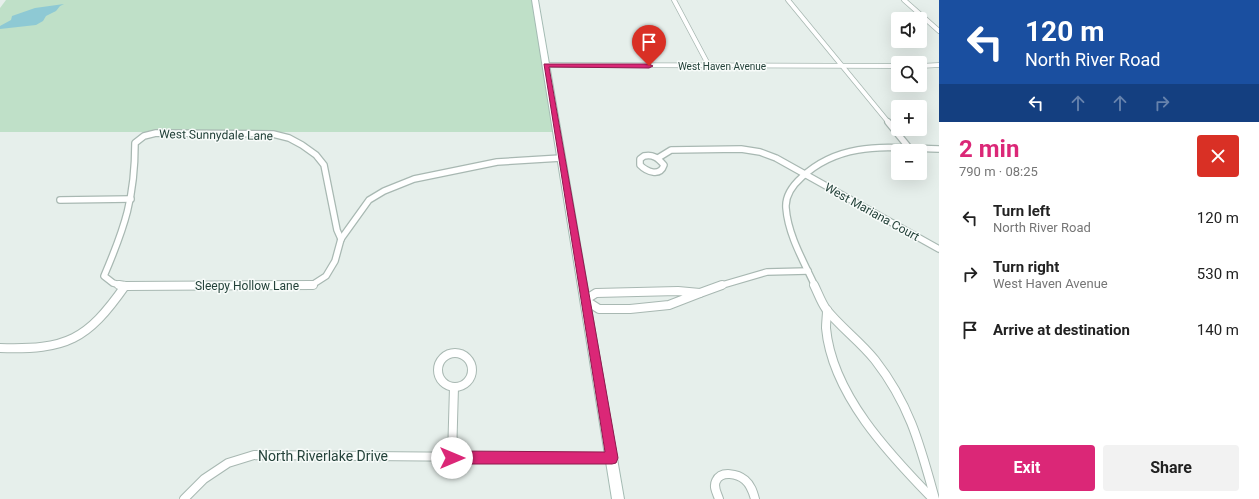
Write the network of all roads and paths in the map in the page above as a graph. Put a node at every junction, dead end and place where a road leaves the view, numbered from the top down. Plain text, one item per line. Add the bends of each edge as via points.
1 (535, 0) edge
2 (674, 0) edge
3 (788, 0) edge
4 (904, 0) edge
5 (939, 31) edge
6 (546, 65) junction
7 (939, 65) edge
8 (709, 66) junction
9 (891, 66) edge
10 (927, 66) edge
11 (842, 67) junction
12 (906, 144) edge
13 (891, 149) edge
14 (927, 149) edge
15 (939, 149) edge
16 (561, 158) junction
17 (658, 158) junction
18 (806, 174) junction
19 (131, 199) junction
20 (60, 200) dead end
21 (341, 239) junction
22 (939, 249) edge
23 (808, 271) junction
24 (125, 286) junction
25 (700, 293) junction
26 (585, 300) junction
27 (827, 310) junction
28 (0, 348) edge
29 (454, 387) junction
30 (452, 458) junction
31 (612, 458) junction
32 (184, 499) edge
33 (618, 499) edge
34 (719, 499) edge
35 (755, 499) edge
36 (934, 499) edge

1 - 6 street
2 - 8 street
3 - 11 street
4 - 5 street
6 - 8 street, West Haven Avenue
6 - 16 street
7 - 10 street
8 - 11 street, West Haven Avenue
9 - 11 street, West Haven Avenue
11 - 12 street
13 - 18 street via 854,150 833,158
14 - 15 street
16 - 21 street via 487,164 414,179 369,200
16 - 26 street
17 - 17 street, West Mariana Court via 645,156 640,160 640,165 649,172 661,171 664,165
17 - 18 street, West Mariana Court via 671,150 741,149 773,156
18 - 22 street, West Mariana Court
18 - 23 street via 794,184 786,199 787,221
19 - 20 street
19 - 21 street, West Sunnydale Lane via 135,143 144,136 156,133 273,134 289,138 316,155 324,165
19 - 24 street via 124,229 104,276 113,283
21 - 24 street, Sleepy Hollow Lane via 335,261 326,276 312,285
23 - 25 street via 767,272 731,281
23 - 27 street
24 - 28 street via 103,315 82,334 68,341 27,349
25 - 26 street via 596,293
25 - 26 street via 669,305 630,309 599,309
26 - 31 street
27 - 36 street via 870,353 900,397 916,435
27 - 36 street via 826,328 833,360 859,412 892,457
29 - 29 street via 466,383 472,374 471,363 457,354 446,356 437,369 443,383
29 - 30 street
30 - 31 street, North Riverlake Drive
30 - 32 street, North Riverlake Drive via 254,455 228,463 204,479
31 - 33 street
34 - 35 street via 716,483 722,474 728,473 740,476 746,481 751,486

